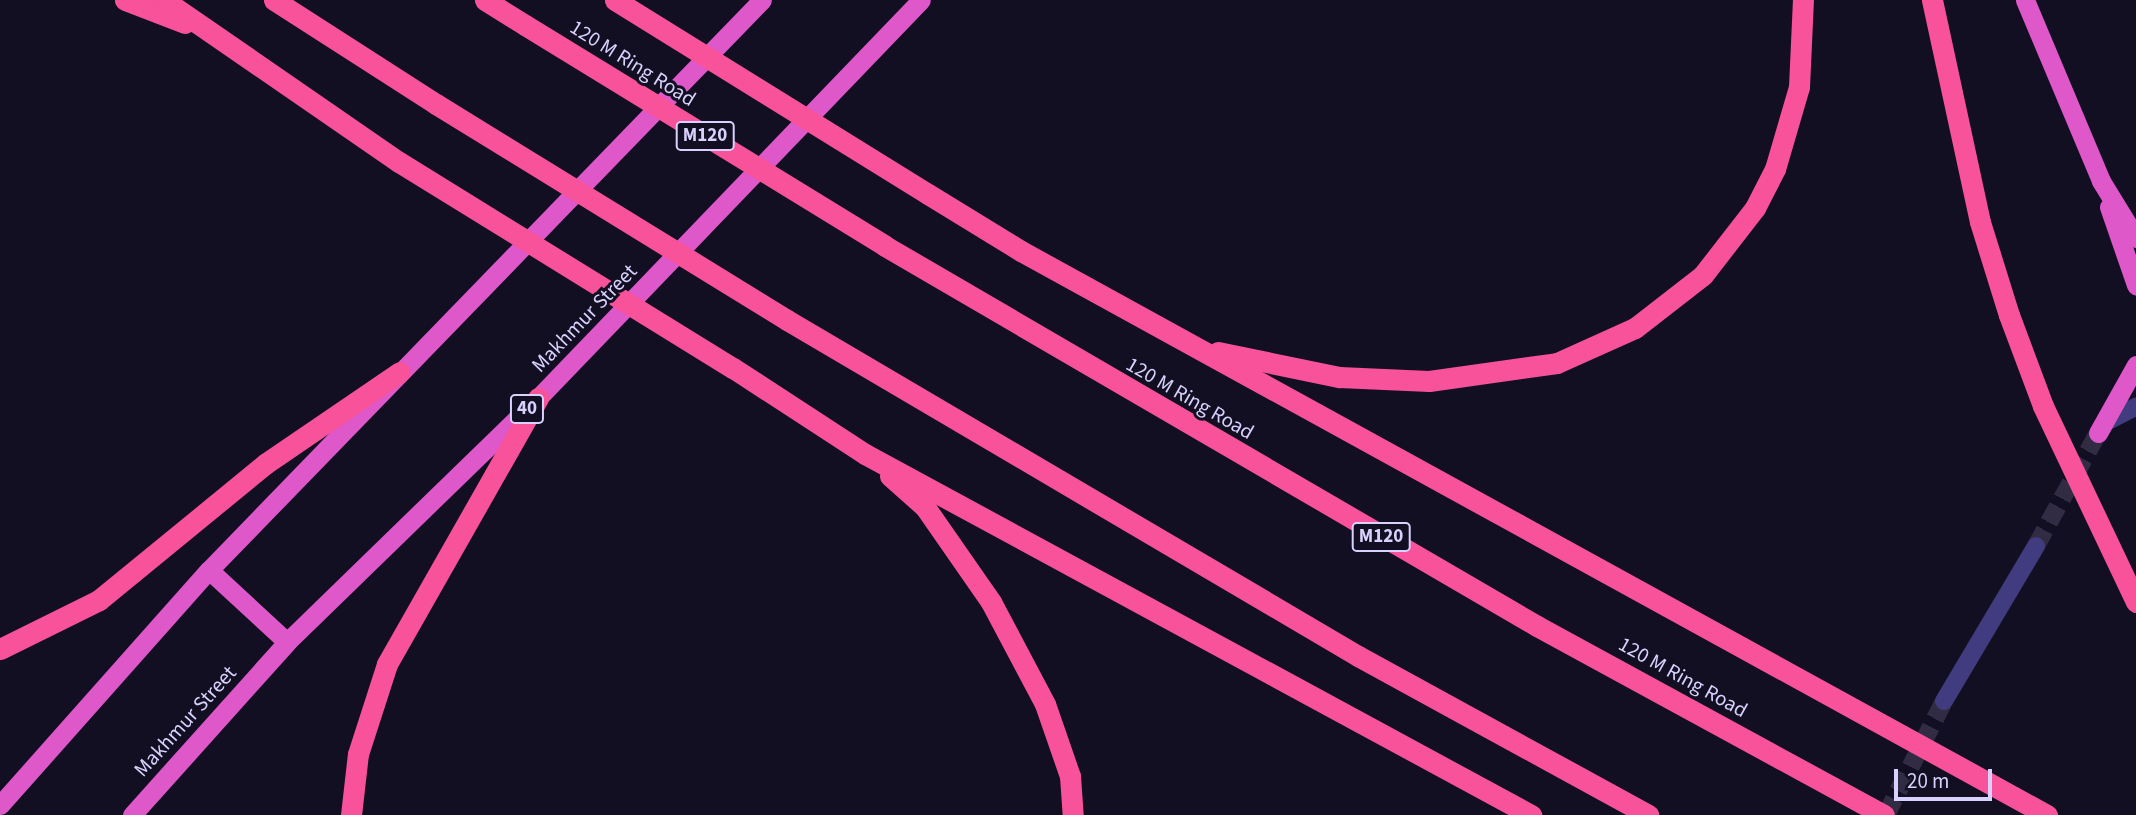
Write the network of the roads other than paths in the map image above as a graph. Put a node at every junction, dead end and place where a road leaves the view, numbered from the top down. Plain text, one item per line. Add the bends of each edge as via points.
1 (125, 0) edge
2 (164, 0) edge
3 (274, 0) edge
4 (485, 0) edge
5 (615, 0) edge
6 (762, 0) edge
7 (921, 0) edge
8 (1803, 0) edge
9 (1932, 0) edge
10 (2025, 0) edge
11 (215, 32) junction
12 (2101, 181) junction
13 (2136, 238) edge
14 (2136, 285) edge
15 (1194, 346) junction
16 (2136, 365) edge
17 (400, 372) junction
18 (538, 398) junction
19 (2136, 407) edge
20 (2102, 427) joint
21 (865, 454) junction
22 (2036, 546) tunnel mouth
23 (209, 570) junction
24 (2136, 602) edge
25 (287, 642) junction
26 (0, 649) edge
27 (1944, 701) tunnel mouth
28 (0, 805) edge
29 (132, 815) edge
30 (351, 815) edge
31 (1073, 815) edge
32 (1531, 815) edge
33 (1648, 815) edge
34 (1884, 815) edge
35 (2047, 815) edge

1 - 11 highway
2 - 11 highway
3 - 33 highway, bridge via 787,320 1358,656
4 - 34 highway, 120 M Ring Road / M120, bridge via 885,246 1525,619
5 - 15 highway, bridge via 928,194
6 - 17 highway
7 - 18 highway, Makhmur Street / 40
8 - 15 highway via 1804,45 1792,119 1775,169 1755,208 1703,275 1635,328 1557,363 1429,381 1339,377
9 - 24 highway via 1980,222 2009,315 2043,406
10 - 12 highway
11 - 21 highway, bridge via 399,162
12 - 13 highway
12 - 14 highway
15 - 35 highway
16 - 20 highway
17 - 23 highway
17 - 26 highway via 265,464 99,600
18 - 25 highway, Makhmur Street / 40
18 - 30 highway via 387,664 358,754
19 - 20 street
21 - 31 highway via 925,508 991,602 1045,704 1070,776
21 - 32 highway
22 - 27 street
23 - 25 highway
23 - 28 highway
25 - 29 highway, Makhmur Street / 40

